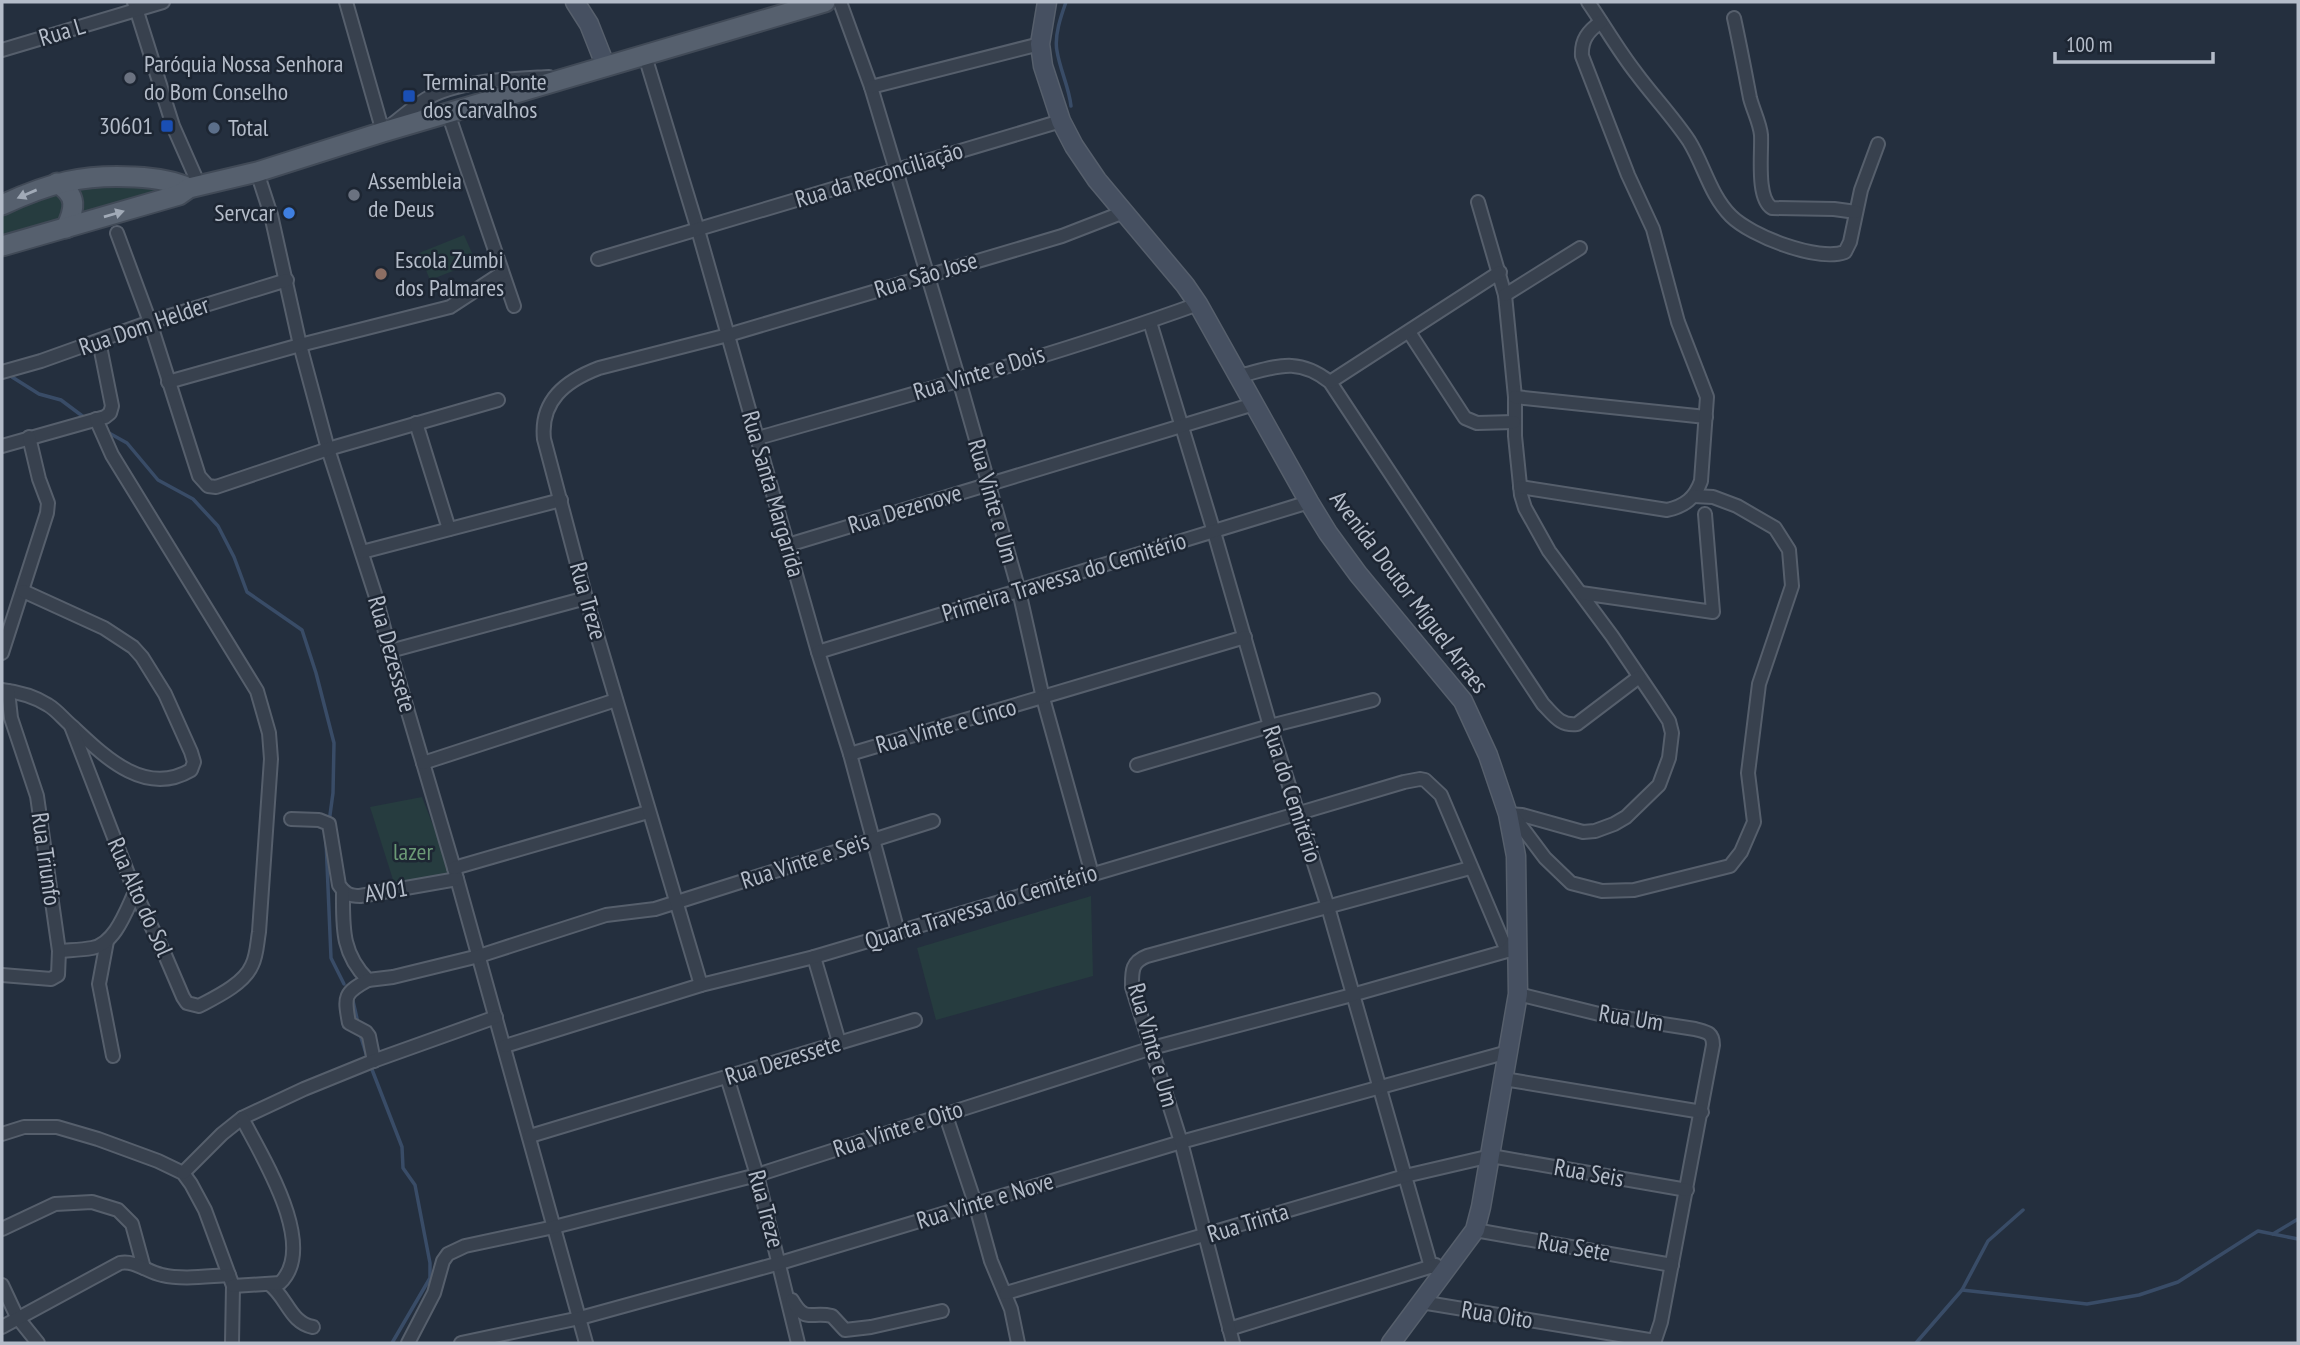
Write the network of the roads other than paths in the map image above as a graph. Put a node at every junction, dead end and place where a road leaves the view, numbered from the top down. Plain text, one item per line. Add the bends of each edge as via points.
1 (163, 2) edge
2 (346, 2) edge
3 (575, 2) edge
4 (821, 2) edge
5 (840, 2) edge
6 (1046, 2) edge
7 (1588, 2) edge
8 (135, 6) edge
9 (1734, 18) dead end
10 (1601, 22) junction
11 (1040, 44) junction
12 (2, 50) edge
13 (645, 57) junction
14 (606, 67) junction
15 (576, 76) junction
16 (871, 88) junction
17 (448, 113) junction
18 (1061, 121) junction
19 (383, 132) junction
20 (1878, 144) dead end
21 (895, 171) junction
22 (257, 172) junction
23 (57, 183) junction
24 (194, 186) junction
25 (1478, 202) dead end
26 (2, 205) edge
27 (1124, 212) junction
28 (1856, 212) junction
29 (66, 228) junction
30 (698, 230) junction
31 (117, 233) dead end
32 (2, 246) edge
33 (1580, 248) dead end
34 (598, 259) dead end
35 (1500, 272) junction
36 (502, 273) junction
37 (928, 274) junction
38 (287, 280) junction
39 (1506, 295) junction
40 (1198, 304) junction
41 (514, 306) dead end
42 (150, 322) junction
43 (1150, 322) junction
44 (1409, 332) junction
45 (728, 335) junction
46 (99, 341) junction
47 (300, 345) junction
48 (3, 367) edge
49 (1239, 376) junction
50 (959, 380) junction
51 (168, 382) junction
52 (1330, 382) junction
53 (1516, 397) junction
54 (498, 400) dead end
55 (1254, 404) junction
56 (1706, 417) junction
57 (96, 419) junction
58 (1514, 422) junction
59 (416, 424) junction
60 (1182, 426) junction
61 (29, 437) junction
62 (758, 438) junction
63 (2, 446) edge
64 (328, 449) junction
65 (988, 484) junction
66 (1520, 487) junction
67 (1694, 496) junction
68 (561, 499) junction
69 (1309, 502) junction
70 (1705, 514) dead end
71 (449, 529) junction
72 (1214, 532) junction
73 (788, 545) junction
74 (362, 552) junction
75 (23, 591) junction
76 (1019, 591) junction
77 (1581, 593) junction
78 (586, 598) junction
79 (1245, 637) junction
80 (390, 651) junction
81 (818, 652) junction
82 (2, 653) edge
83 (1639, 677) junction
84 (5, 690) edge
85 (1043, 698) junction
86 (617, 700) junction
87 (1373, 700) dead end
88 (71, 726) junction
89 (1270, 726) junction
90 (850, 754) junction
91 (423, 763) junction
92 (1137, 765) dead end
93 (648, 812) junction
94 (1299, 814) junction
95 (1510, 814) junction
96 (291, 819) dead end
97 (933, 821) dead end
98 (874, 839) junction
99 (1470, 868) junction
100 (456, 873) junction
101 (1092, 874) junction
102 (343, 891) junction
103 (135, 892) junction
104 (677, 902) junction
105 (1328, 907) junction
106 (898, 932) junction
107 (1517, 936) junction
108 (107, 941) junction
109 (59, 951) junction
110 (1507, 951) junction
111 (479, 956) junction
112 (814, 957) junction
113 (2, 975) edge
114 (368, 980) junction
115 (701, 985) junction
116 (1518, 994) junction
117 (1352, 995) junction
118 (496, 1017) junction
119 (915, 1020) dead end
120 (839, 1042) junction
121 (505, 1046) junction
122 (1152, 1048) junction
123 (1508, 1052) junction
124 (113, 1056) dead end
125 (370, 1062) junction
126 (726, 1077) junction
127 (1504, 1079) junction
128 (1378, 1087) junction
129 (1702, 1112) junction
130 (945, 1113) junction
131 (242, 1118) junction
132 (2, 1134) edge
133 (530, 1136) junction
134 (1181, 1142) junction
135 (1491, 1156) junction
136 (183, 1173) junction
137 (757, 1175) junction
138 (1405, 1176) junction
139 (1687, 1190) junction
140 (975, 1203) junction
141 (554, 1227) junction
142 (2, 1229) edge
143 (1475, 1230) junction
144 (1206, 1236) junction
145 (1450, 1262) junction
146 (780, 1263) junction
147 (1672, 1265) junction
148 (1431, 1267) junction
149 (144, 1268) junction
150 (231, 1281) junction
151 (270, 1284) junction
152 (2, 1285) edge
153 (785, 1287) junction
154 (1006, 1293) junction
155 (1421, 1302) junction
156 (942, 1311) dead end
157 (18, 1317) junction
158 (580, 1318) junction
159 (2, 1327) edge
160 (313, 1327) dead end
161 (1229, 1329) junction
162 (1655, 1342) edge
163 (38, 1343) edge
164 (232, 1343) edge
165 (408, 1343) edge
166 (461, 1343) edge
167 (586, 1343) edge
168 (798, 1343) edge
169 (1018, 1343) edge
170 (1233, 1343) edge
171 (1391, 1343) edge

1 - 8 street, Rua L
2 - 19 street
3 - 14 main road
4 - 13 main road
5 - 16 street, Rua Vinte e Um
6 - 11 main road, Avenida Doutor Miguel Arraes
7 - 10 street
8 - 12 street, Rua L
8 - 24 street
9 - 28 street via 1760,132 1767,205
10 - 28 street via 1690,143 1720,202 1739,223 1781,244 1836,254 1848,249
10 - 56 street via 1583,42 1583,61 1653,229 1678,322 1707,397
11 - 16 street
11 - 18 main road, Avenida Doutor Miguel Arraes
13 - 14 main road
13 - 30 street, Rua Santa Margarida
14 - 15 main road
15 - 17 main road
15 - 19 street via 488,81 454,89 428,97
16 - 21 street, Rua Vinte e Um
17 - 19 main road
17 - 36 street
18 - 21 street, Rua da Reconciliação
18 - 27 main road, Avenida Doutor Miguel Arraes via 1097,180
19 - 22 main road
20 - 28 street
21 - 30 street, Rua da Reconciliação
21 - 37 street, Rua Vinte e Um
22 - 24 main road
22 - 38 street, Rua Dezessete
23 - 24 main road via 115,176
23 -> 26 main road
23 - 29 main road via 66,189 73,204
29 -> 24 main road via 179,195
25 - 35 street
27 - 37 street, Rua São Jose via 1062,236
27 - 40 main road, Avenida Doutor Miguel Arraes
29 - 32 main road
30 - 34 street, Rua da Reconciliação
30 - 45 street, Rua Santa Margarida
31 - 42 street
33 - 39 street
35 - 39 street
35 - 44 street
36 - 41 street
36 - 47 street via 450,307
37 - 45 street, Rua São Jose
37 - 50 street, Rua Vinte e Um
38 - 42 street, Rua Dom Helder
38 - 47 street, Rua Dezessete
39 - 53 street
40 - 43 street, Rua Vinte e Dois
40 - 49 main road, Avenida Doutor Miguel Arraes
42 - 46 street, Rua Dom Helder
42 - 51 street
43 - 50 street, Rua Vinte e Dois
43 - 60 street, Rua do Cemitério
44 - 52 street
44 - 58 street via 1465,418 1472,423
45 - 62 street, Rua Santa Margarida
45 - 68 street, Rua Treze via 599,368 560,391 549,404 543,426
46 - 48 street, Rua Dom Helder
46 - 57 street via 111,406 110,413
47 - 51 street
47 - 64 street, Rua Dezessete
49 - 52 street via 1296,365 1315,370
49 - 55 main road, Avenida Doutor Miguel Arraes
50 - 62 street, Rua Vinte e Dois
50 - 65 street, Rua Vinte e Um
51 - 64 street via 199,476 208,486
52 - 83 street via 1543,704 1561,722 1577,724
53 - 56 street
53 - 58 street
54 - 59 street
55 - 60 street, Rua Dezenove
55 - 69 main road, Avenida Doutor Miguel Arraes
56 - 67 street via 1701,481
57 - 61 street
57 - 103 street, Rua Alto do Sol via 112,455 257,691 269,733 259,932 252,966 244,977 199,1006 187,1003
58 - 66 street
59 - 64 street
59 - 71 street
60 - 65 street, Rua Dezenove
60 - 72 street, Rua do Cemitério
61 - 63 street
61 - 75 street via 47,513
62 - 73 street, Rua Santa Margarida
64 - 74 street, Rua Dezessete
65 - 73 street, Rua Dezenove
65 - 76 street, Rua Vinte e Um
66 - 67 street via 1667,510
66 - 77 street via 1538,533
67 - 95 street via 1737,506 1775,527 1789,550 1792,586 1759,684 1748,773 1754,822 1741,852 1730,866 1634,890 1602,891 1571,883
68 - 71 street
68 - 78 street, Rua Treze
69 - 72 street, Primeira Travessa do Cemitério
69 - 95 main road, Avenida Doutor Miguel Arraes via 1358,574 1463,701
70 - 77 street via 1713,612
71 - 74 street
72 - 76 street, Primeira Travessa do Cemitério
72 - 79 street, Rua do Cemitério
73 - 81 street, Rua Santa Margarida
74 - 80 street, Rua Dezessete
75 - 82 street
75 - 88 street via 133,646 165,694 194,762 184,774 144,778 124,769
76 - 81 street, Primeira Travessa do Cemitério
76 - 85 street, Rua Vinte e Um
77 - 83 street
78 - 80 street
78 - 86 street, Rua Treze
79 - 85 street, Rua Vinte e Cinco
79 - 89 street, Rua do Cemitério
80 - 91 street, Rua Dezessete
81 - 90 street, Rua Santa Margarida
83 - 95 street via 1669,720 1672,733 1670,758 1659,785 1626,817 1595,831 1571,830
84 - 88 street via 48,705
84 - 109 street, Rua Triunfo via 37,796
85 - 90 street, Rua Vinte e Cinco
85 - 101 street, Rua Vinte e Um
86 - 91 street
86 - 93 street, Rua Treze
87 - 89 street
88 - 103 street, Rua Alto do Sol
89 - 92 street
89 - 94 street, Rua do Cemitério
90 - 98 street, Rua Santa Margarida
91 - 100 street, Rua Dezessete
93 - 100 street, AV01
93 - 104 street, Rua Treze
94 - 99 street, Quarta Travessa do Cemitério via 1420,779 1429,782 1446,805
94 - 101 street, Quarta Travessa do Cemitério
94 - 105 street, Rua do Cemitério
95 - 107 main road, Avenida Doutor Miguel Arraes via 1516,856
96 - 102 street, AV01 via 327,822
97 - 98 street, Rua Vinte e Seis
98 - 104 street, Rua Vinte e Seis
98 - 106 street, Rua Santa Margarida
99 - 105 street, Rua Vinte e Um
99 - 110 street
100 - 102 street, AV01 via 360,896
100 - 111 street, Rua Dezessete
101 - 106 street, Quarta Travessa do Cemitério
102 - 114 street via 347,948
103 - 108 street
104 - 111 street, Rua Vinte e Seis via 606,915
104 - 115 street, Rua Treze
105 - 117 street, Rua do Cemitério
105 - 122 street, Rua Vinte e Um via 1137,961 1132,987
106 - 112 street, Quarta Travessa do Cemitério
107 - 110 street
107 - 116 main road, Avenida Doutor Miguel Arraes
108 - 109 street via 92,948
108 - 124 street via 99,984
109 - 113 street via 55,978
110 - 117 street, Rua Vinte e Oito
111 - 114 street, Rua Vinte e Seis
111 - 118 street, Rua Dezessete
112 - 115 street, Quarta Travessa do Cemitério
112 - 120 street
114 - 125 street via 350,990 346,999 349,1023 369,1037
115 - 121 street, Quarta Travessa do Cemitério
116 - 123 main road, Avenida Doutor Miguel Arraes
116 - 129 street, Rua Um via 1710,1033 1713,1045
117 - 122 street, Rua Vinte e Oito
117 - 128 street, Rua do Cemitério
118 - 121 street, Rua Dezessete
118 - 125 street
119 - 120 street, Rua Dezessete
120 - 126 street, Rua Dezessete
121 - 133 street, Rua Dezessete
122 - 130 street, Rua Vinte e Oito
122 - 134 street, Rua Vinte e Um
123 - 127 main road, Avenida Doutor Miguel Arraes
123 - 128 street, Rua Vinte e Nove
125 - 131 street
126 - 133 street, Rua Dezessete
126 - 137 street, Rua Treze
127 - 129 street
127 - 135 main road, Avenida Doutor Miguel Arraes
128 - 134 street, Rua Vinte e Nove
128 - 138 street, Rua do Cemitério
129 - 139 street
130 - 137 street, Rua Vinte e Oito
130 - 140 street
131 - 136 street
131 - 151 street via 286,1207 292,1235 288,1273 280,1283
132 - 136 street via 24,1127 57,1126
133 - 141 street, Rua Dezessete
134 - 140 street, Rua Vinte e Nove
134 - 144 street, Rua Vinte e Um
135 - 138 street, Rua Trinta
135 - 139 street, Rua Seis
135 - 143 main road, Avenida Doutor Miguel Arraes
136 - 150 street via 205,1210
137 - 141 street, Rua Vinte e Oito
137 - 146 street, Rua Treze
138 - 144 street, Rua Trinta
138 - 148 street, Rua do Cemitério
139 - 147 street
140 - 146 street, Rua Vinte e Nove
140 - 154 street via 991,1261
141 - 158 street, Rua Dezessete
141 - 165 street, Rua Vinte e Oito via 465,1246 445,1257 434,1293
142 - 149 street via 55,1204 92,1202 118,1210 132,1224
143 - 145 main road
143 - 147 street, Rua Sete
144 - 154 street, Rua Trinta
144 - 161 street, Rua Vinte e Um
145 - 148 street
145 - 155 main road
146 - 153 street, Rua Treze
146 - 158 street, Rua Vinte e Nove
147 - 162 street
148 - 161 street
149 - 150 street via 173,1277
149 - 157 street via 120,1263
150 - 151 street
150 - 164 street
151 - 160 street via 300,1323
152 - 157 street
153 - 156 street via 804,1315 832,1316 845,1330
153 - 168 street, Rua Treze
154 - 169 street
155 - 162 street, Rua Oito
155 - 171 main road
157 - 159 street
157 - 163 street
158 - 166 street, Rua Vinte e Nove
158 - 167 street, Rua Dezessete
161 - 170 street, Rua Vinte e Um

